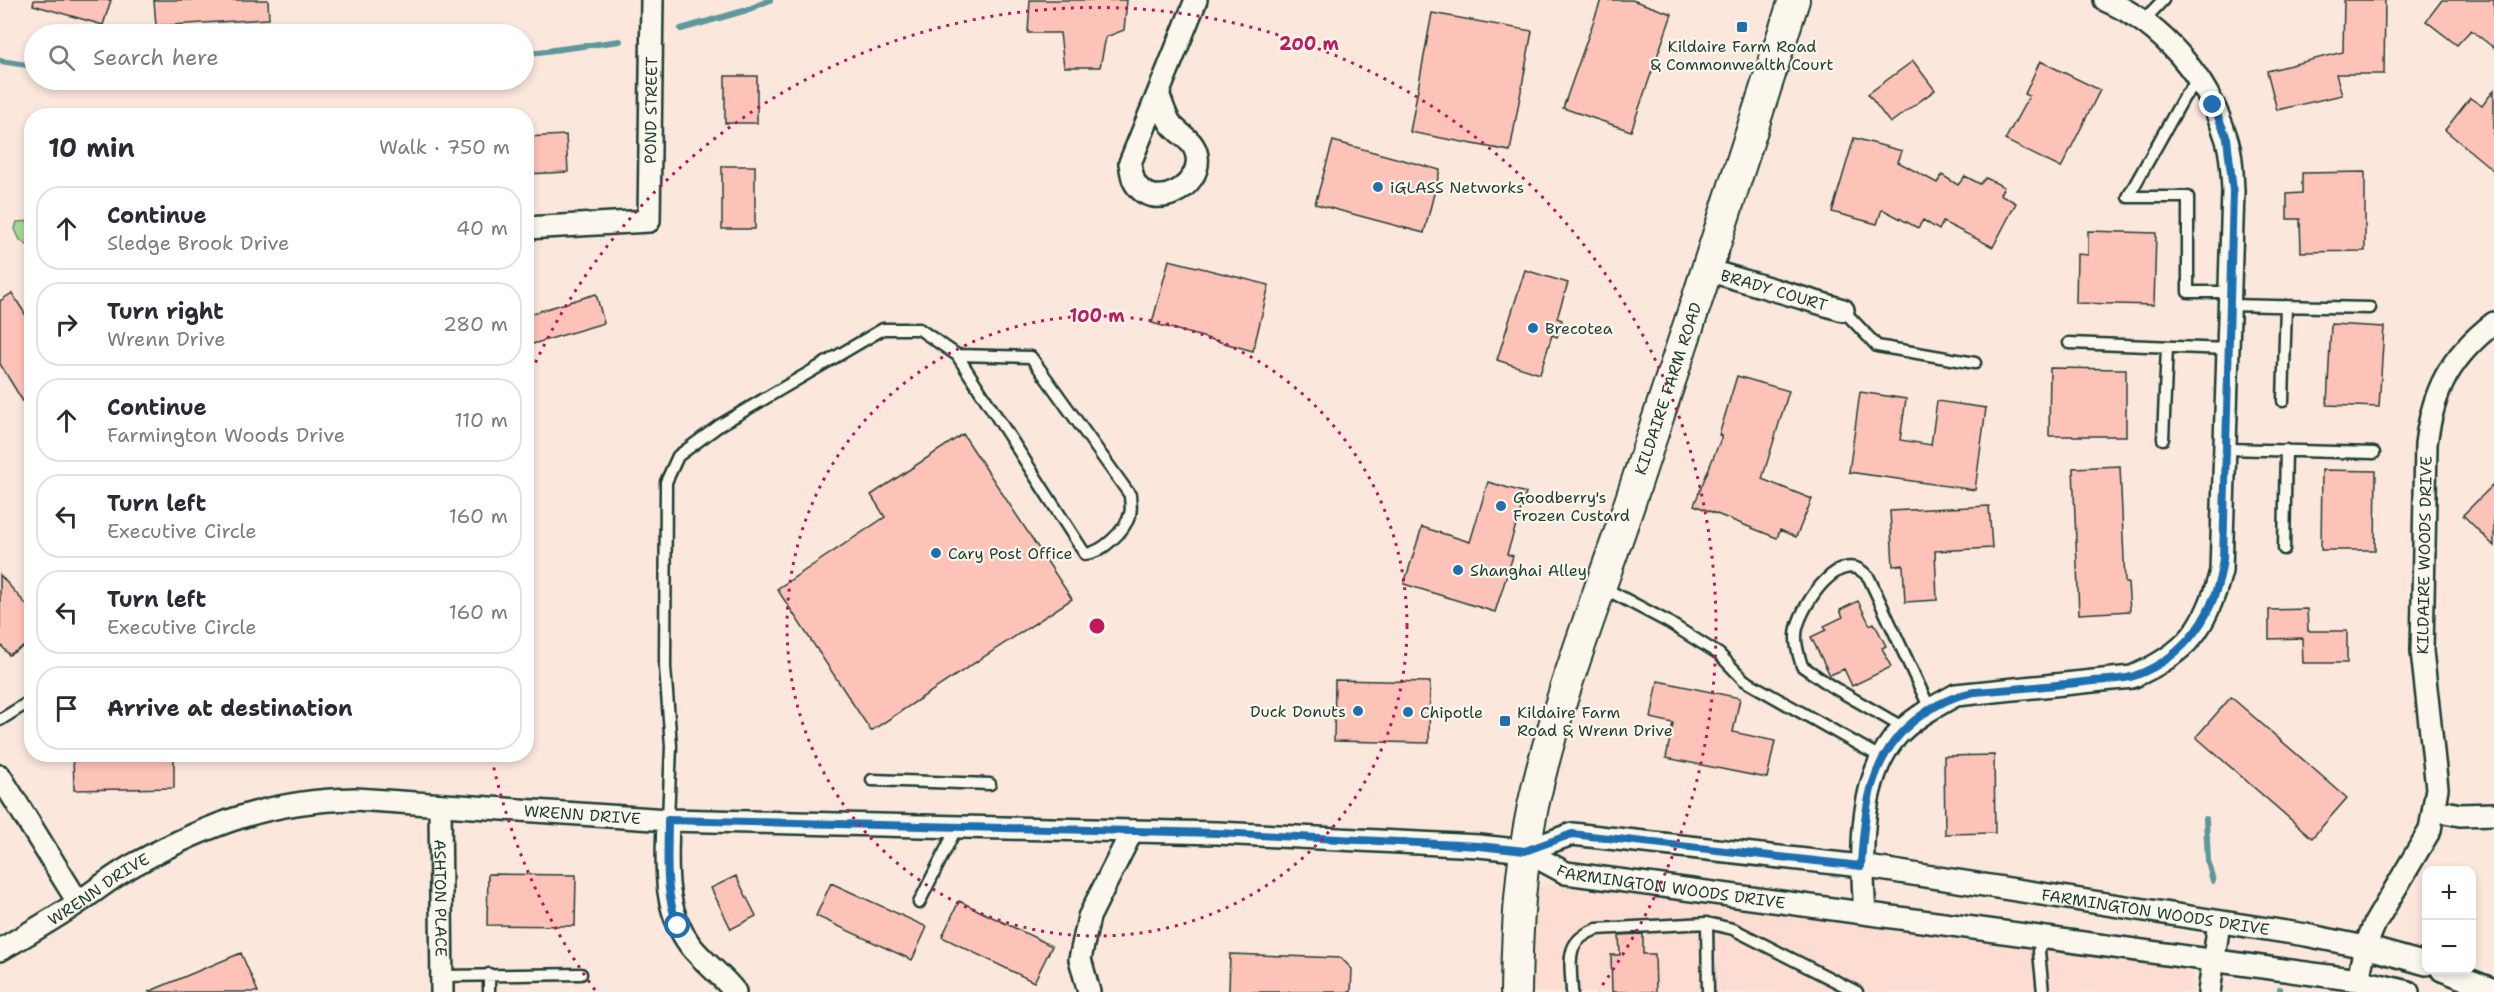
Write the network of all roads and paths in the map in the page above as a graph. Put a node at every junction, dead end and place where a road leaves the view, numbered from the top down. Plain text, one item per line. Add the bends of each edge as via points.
1 (652, 0) edge
2 (1196, 0) edge
3 (1794, 0) edge
4 (2105, 0) edge
5 (2163, 0) edge
6 (2144, 20) junction
7 (2199, 80) junction
8 (1158, 94) dead end
9 (534, 228) edge
10 (1707, 270) junction
11 (2230, 298) junction
12 (2286, 306) junction
13 (1843, 309) joint
14 (2370, 309) dead end
15 (2494, 323) edge
16 (2069, 343) dead end
17 (2167, 347) junction
18 (2228, 349) junction
19 (957, 355) junction
20 (1975, 363) dead end
21 (2283, 401) dead end
22 (2163, 439) dead end
23 (2226, 449) junction
24 (2286, 450) junction
25 (2374, 453) dead end
26 (2284, 549) dead end
27 (1602, 587) junction
28 (24, 705) edge
29 (1930, 709) junction
30 (0, 720) edge
31 (1904, 728) junction
32 (1882, 758) junction
33 (0, 776) edge
34 (872, 780) dead end
35 (990, 784) dead end
36 (440, 805) junction
37 (2435, 810) junction
38 (2494, 814) edge
39 (668, 820) junction
40 (957, 826) junction
41 (1132, 831) junction
42 (1525, 851) junction
43 (1861, 866) junction
44 (78, 902) junction
45 (918, 903) dead end
46 (1864, 914) junction
47 (1707, 923) junction
48 (2219, 923) junction
49 (2040, 937) junction
50 (2365, 947) junction
51 (0, 950) edge
52 (2214, 961) junction
53 (2422, 963) edge
54 (489, 974) junction
55 (581, 974) dead end
56 (2454, 974) edge
57 (2358, 980) junction
58 (443, 984) edge
59 (2494, 990) edge
60 (489, 992) edge
61 (735, 992) edge
62 (1089, 992) edge
63 (1516, 992) edge
64 (1572, 992) edge
65 (1708, 992) edge
66 (1857, 992) edge
67 (2043, 992) edge
68 (2209, 992) edge
69 (2408, 992) edge

1 - 9 street, POND STREET via 649,221
2 - 8 street
3 - 10 main road, KILDAIRE FARM ROAD
4 - 6 street
5 - 6 lane
6 - 7 street via 2167,40
7 - 11 street via 2227,138 2232,164
7 - 11 lane via 2184,98 2128,197 2188,197 2188,292
10 - 13 street, BRADY COURT
10 - 27 main road, KILDAIRE FARM ROAD
11 - 12 lane
11 - 18 street
12 - 14 lane
12 - 21 lane
13 - 20 lane via 1877,346
15 - 37 street, KILDAIRE WOODS DRIVE via 2452,365 2437,392 2426,444 2422,651 2437,788
16 - 17 lane
17 - 18 lane
17 - 22 lane
18 - 23 street
19 - 19 lane via 1030,357 1130,495 1131,513 1121,532 1092,554 1085,554
19 - 39 lane via 919,329 884,329 720,425 678,456 666,482 665,667 671,746
23 - 24 lane
23 - 29 street via 2222,572 2210,609 2178,651 2132,677 1974,692 1956,695
24 - 25 lane
24 - 26 lane
27 - 32 lane via 1719,654 1744,680
27 - 42 main road, KILDAIRE FARM ROAD via 1558,708
28 - 30 lane
29 - 31 street
29 - 31 lane via 1869,578 1857,568 1831,573 1800,619 1796,644 1802,666
31 - 32 street
32 - 43 street via 1863,825
33 - 44 street
34 - 35 lane
36 - 39 street, WRENN DRIVE
36 - 44 street, WRENN DRIVE via 316,799 257,811 206,828 137,862
36 - 58 street, ASHTON PLACE
37 - 38 street via 2460,816
37 - 50 street, KILDAIRE WOODS DRIVE via 2430,830
39 - 40 street, WRENN DRIVE
39 - 61 street via 667,888 678,926 691,946
40 - 41 street, WRENN DRIVE
40 - 45 lane
41 - 42 street, WRENN DRIVE
41 - 62 street via 1089,917 1080,959
42 - 43 street, FARMINGTON WOODS DRIVE via 1572,834
42 - 46 street, FARMINGTON WOODS DRIVE via 1566,873
42 - 63 main road, KILDAIRE FARM ROAD
43 - 46 street
43 - 48 street, FARMINGTON WOODS DRIVE
44 - 51 street, WRENN DRIVE
46 - 49 street, FARMINGTON WOODS DRIVE
47 - 64 lane via 1597,928 1582,934 1573,944
47 - 65 lane
47 - 66 lane via 1733,929
48 - 50 street, FARMINGTON WOODS DRIVE
48 - 52 street
49 - 52 street, FARMINGTON WOODS DRIVE
49 - 67 lane
50 - 53 street, FARMINGTON WOODS DRIVE
50 - 57 street, KILDAIRE WOODS DRIVE
52 - 57 street, FARMINGTON WOODS DRIVE
52 - 68 street
54 - 55 lane
54 - 58 lane
54 - 60 lane
56 - 59 street
57 - 69 street, FARMINGTON WOODS DRIVE

